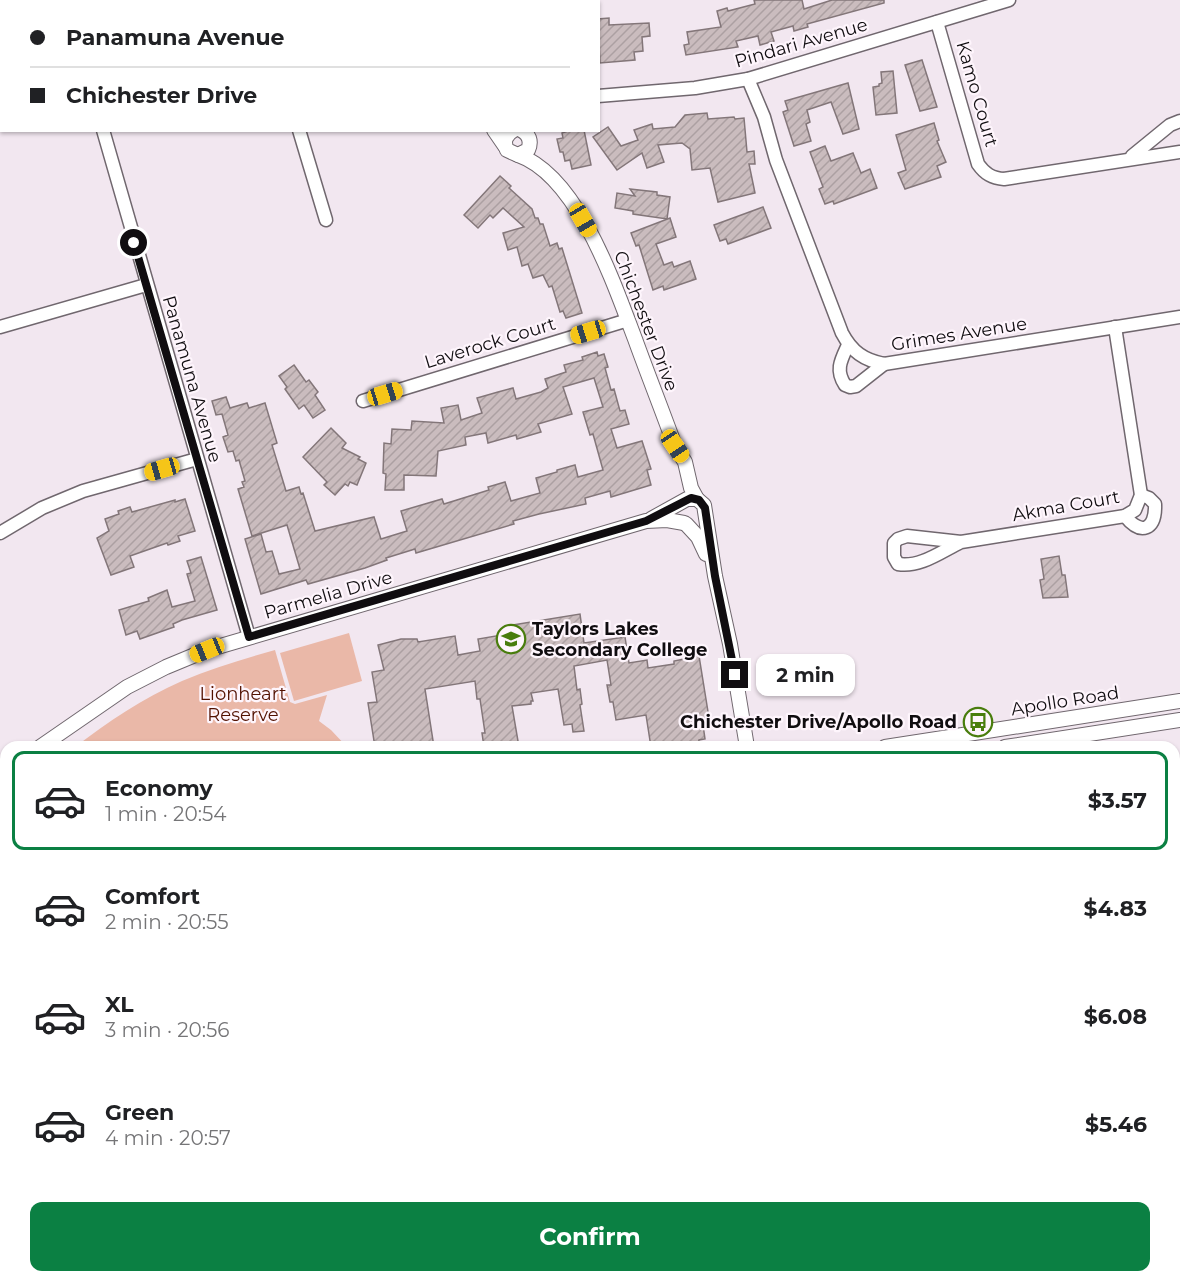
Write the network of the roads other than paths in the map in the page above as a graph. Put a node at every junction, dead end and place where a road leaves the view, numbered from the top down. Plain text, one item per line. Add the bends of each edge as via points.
1 (1009, 0) edge
2 (937, 21) junction
3 (754, 77) junction
4 (600, 96) edge
5 (1180, 122) edge
6 (104, 132) edge
7 (300, 132) edge
8 (495, 132) edge
9 (512, 132) edge
10 (529, 136) edge
11 (505, 146) junction
12 (1180, 152) edge
13 (518, 155) junction
14 (1128, 158) junction
15 (557, 184) junction
16 (327, 220) dead end
17 (146, 285) junction
18 (1180, 317) edge
19 (628, 320) junction
20 (0, 327) edge
21 (1115, 327) junction
22 (848, 345) junction
23 (884, 364) junction
24 (363, 400) dead end
25 (675, 446) junction
26 (197, 459) junction
27 (1140, 495) junction
28 (696, 499) junction
29 (680, 503) junction
30 (705, 512) junction
31 (1125, 516) junction
32 (646, 521) junction
33 (685, 523) junction
34 (0, 533) edge
35 (961, 542) junction
36 (715, 576) junction
37 (249, 637) junction
38 (1180, 701) edge
39 (742, 720) junction
40 (1180, 720) edge
41 (49, 741) edge
42 (746, 741) edge
43 (754, 741) edge
44 (923, 741) edge
45 (1044, 741) edge

1 - 2 street, Pindari Avenue
2 - 3 street, Pindari Avenue
2 - 14 street, Kamo Court via 978,164 987,174 1004,179
3 - 4 street, Pindari Avenue via 695,88
3 - 22 street via 776,160
5 - 14 street via 1170,125
6 - 17 street, Panamuna Avenue
7 - 16 street
8 - 11 street
9 - 11 street
10 - 13 street via 528,150
10 - 15 street, Chichester Drive
11 - 13 street, Chichester Drive
12 - 14 street, Kamo Court
13 - 15 street, Chichester Drive via 531,159
15 - 19 street, Chichester Drive via 596,242
17 - 20 street
17 - 26 street, Panamuna Avenue
18 - 21 street, Grimes Avenue
19 - 24 street, Laverock Court
19 - 25 street, Chichester Drive
21 - 23 street, Grimes Avenue
21 - 27 street, Akma Court
22 - 23 street, Grimes Avenue via 865,359
22 - 23 street via 838,367 845,385 856,386
25 - 28 street, Chichester Drive via 685,462
25 - 29 street, Chichester Drive
26 - 34 street via 83,491 42,508
26 - 37 street, Panamuna Avenue
27 - 31 street, Akma Court via 1135,510
27 - 31 street via 1155,504 1153,522 1141,528 1133,526
28 - 29 street
28 - 30 street via 704,505
29 - 32 street, Parmelia Drive
29 - 33 street via 679,516
30 - 33 street via 696,524
30 - 36 street
31 - 35 street, Akma Court
32 - 33 street, Parmelia Drive
32 - 37 street, Parmelia Drive
33 - 36 street via 702,544
35 - 35 street via 917,564 898,564 894,557 894,543 907,536
36 - 39 street
37 - 41 street, Parmelia Drive via 191,656 127,687
38 - 44 street, Apollo Road
39 - 42 street
39 - 43 street
40 - 45 street, Apollo Road

